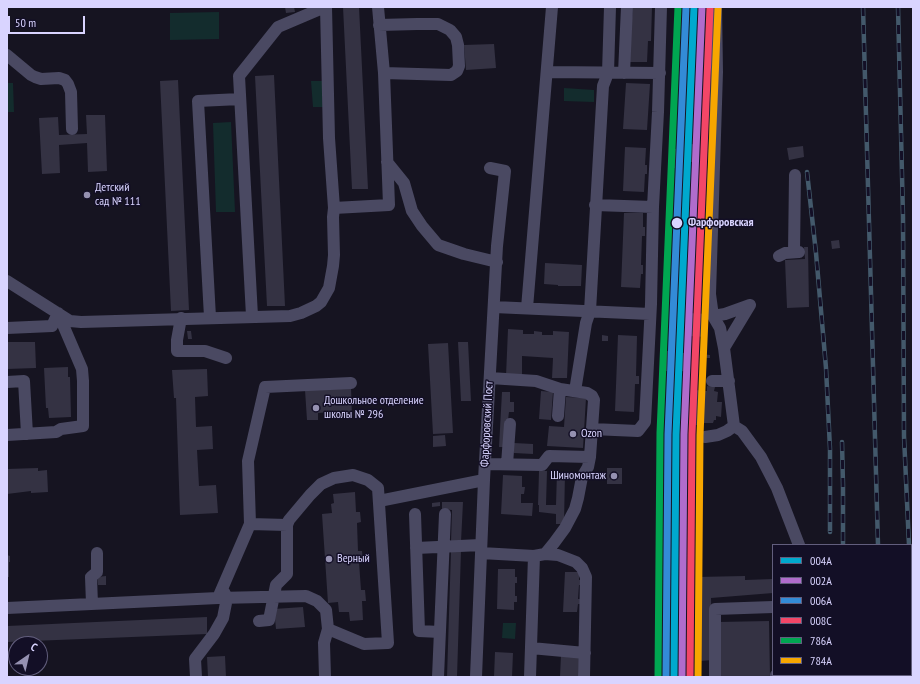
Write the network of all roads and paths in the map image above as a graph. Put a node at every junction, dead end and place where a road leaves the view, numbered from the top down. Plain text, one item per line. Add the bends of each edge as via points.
1 (326, 7) edge
2 (378, 7) edge
3 (552, 7) edge
4 (610, 7) edge
5 (627, 7) edge
6 (661, 7) edge
7 (716, 7) edge
8 (379, 25) junction
9 (7, 55) edge
10 (548, 72) junction
11 (384, 73) junction
12 (608, 73) junction
13 (624, 73) junction
14 (660, 73) junction
15 (240, 99) junction
16 (72, 129) dead end
17 (387, 162) junction
18 (490, 168) dead end
19 (795, 174) dead end
20 (595, 205) junction
21 (653, 207) junction
22 (334, 208) junction
23 (779, 256) dead end
24 (497, 262) junction
25 (7, 281) edge
26 (494, 307) junction
27 (528, 308) junction
28 (590, 311) junction
29 (650, 314) junction
30 (252, 316) junction
31 (713, 316) junction
32 (210, 317) junction
33 (182, 318) junction
34 (62, 324) junction
35 (7, 328) edge
36 (724, 348) junction
37 (226, 358) dead end
38 (490, 378) junction
39 (712, 381) dead end
40 (729, 381) junction
41 (7, 382) edge
42 (351, 383) dead end
43 (560, 389) junction
44 (575, 391) junction
45 (558, 416) dead end
46 (510, 424) dead end
47 (734, 426) junction
48 (592, 429) junction
49 (27, 434) junction
50 (7, 435) edge
51 (705, 437) dead end
52 (590, 457) junction
53 (485, 464) junction
54 (508, 464) junction
55 (484, 480) junction
56 (379, 501) junction
57 (415, 514) dead end
58 (445, 514) dead end
59 (250, 524) junction
60 (287, 525) junction
61 (799, 544) edge
62 (444, 547) junction
63 (416, 548) junction
64 (481, 549) junction
65 (96, 553) dead end
66 (539, 555) junction
67 (222, 594) junction
68 (273, 596) junction
69 (92, 604) junction
70 (772, 607) edge
71 (7, 608) edge
72 (259, 621) dead end
73 (328, 629) junction
74 (440, 632) junction
75 (531, 648) junction
76 (585, 653) junction
77 (196, 677) edge
78 (325, 677) edge
79 (438, 677) edge
80 (476, 677) edge
81 (530, 677) edge
82 (584, 677) edge
83 (715, 677) edge

1 - 15 street via 278,28 239,76
1 - 22 street via 329,138
2 - 8 street
3 - 10 street
4 - 12 street
5 - 13 street
6 - 14 street
7 - 31 street via 717,72 710,294
8 - 11 street
8 - 11 street via 438,24 456,36 458,45 459,66 451,75
9 - 16 street via 35,77 65,80 71,92
10 - 12 street
10 - 27 street
11 - 17 street
12 - 13 street
12 - 20 street via 603,86
13 - 14 street
14 - 21 street
15 - 30 street
15 - 32 street via 198,101
17 - 22 street via 389,205
17 - 24 street via 404,183 412,211 438,244
18 - 24 street, Фарфоровский Пост via 505,171
19 - 23 street via 797,252
20 - 21 street
20 - 28 street
21 - 29 street
22 - 30 street via 333,266 329,288 322,302 301,314
24 - 26 street, Фарфоровский Пост
25 - 34 street via 58,313
26 - 27 street
26 - 38 street, Фарфоровский Пост
27 - 28 street
28 - 29 street
28 - 44 street
29 - 48 street via 645,422 638,431
30 - 32 street
31 - 36 street via 720,328
31 - 36 street via 750,305
32 - 33 street
33 - 34 street
33 - 37 street via 176,351 205,351
34 - 35 street
34 - 49 street via 82,369 83,426 56,432
36 - 40 street
38 - 43 street via 536,381
38 - 53 street, Фарфоровский Пост
39 - 40 street
40 - 47 street
41 - 49 street via 24,382
42 - 59 street via 265,387 248,461
43 - 44 street
43 - 45 street
44 - 48 street via 587,393 594,400
46 - 54 street
47 - 51 street via 718,435
47 - 61 street via 742,431 761,458 777,488
48 - 52 street
49 - 50 street
52 - 54 street via 549,456 542,465
52 - 66 street via 582,477 575,509 554,543
53 - 54 street
53 - 55 street, Фарфоровский Пост
55 - 56 street
55 - 64 street, Фарфоровский Пост
56 - 60 street via 378,488 368,480 353,475 334,478 316,488 293,514
56 - 73 street via 388,643 364,644
57 - 63 street
58 - 62 street
59 - 60 street
59 - 67 street
60 - 68 street via 287,574 276,585
62 - 63 street
62 - 64 street
62 - 74 street
63 - 74 street via 419,631
64 - 66 street
64 - 80 street, Фарфоровский Пост
65 - 69 street via 97,572 91,577
66 - 75 street
66 - 76 street via 568,557 582,568 586,577
67 - 68 street
67 - 69 street
67 - 77 street via 223,618 196,659
68 - 72 street via 269,620
68 - 73 street via 312,597 326,610
69 - 71 street
70 - 83 street via 715,609
73 - 78 street via 324,643
74 - 79 street
75 - 76 street
75 - 81 street
76 - 82 street

